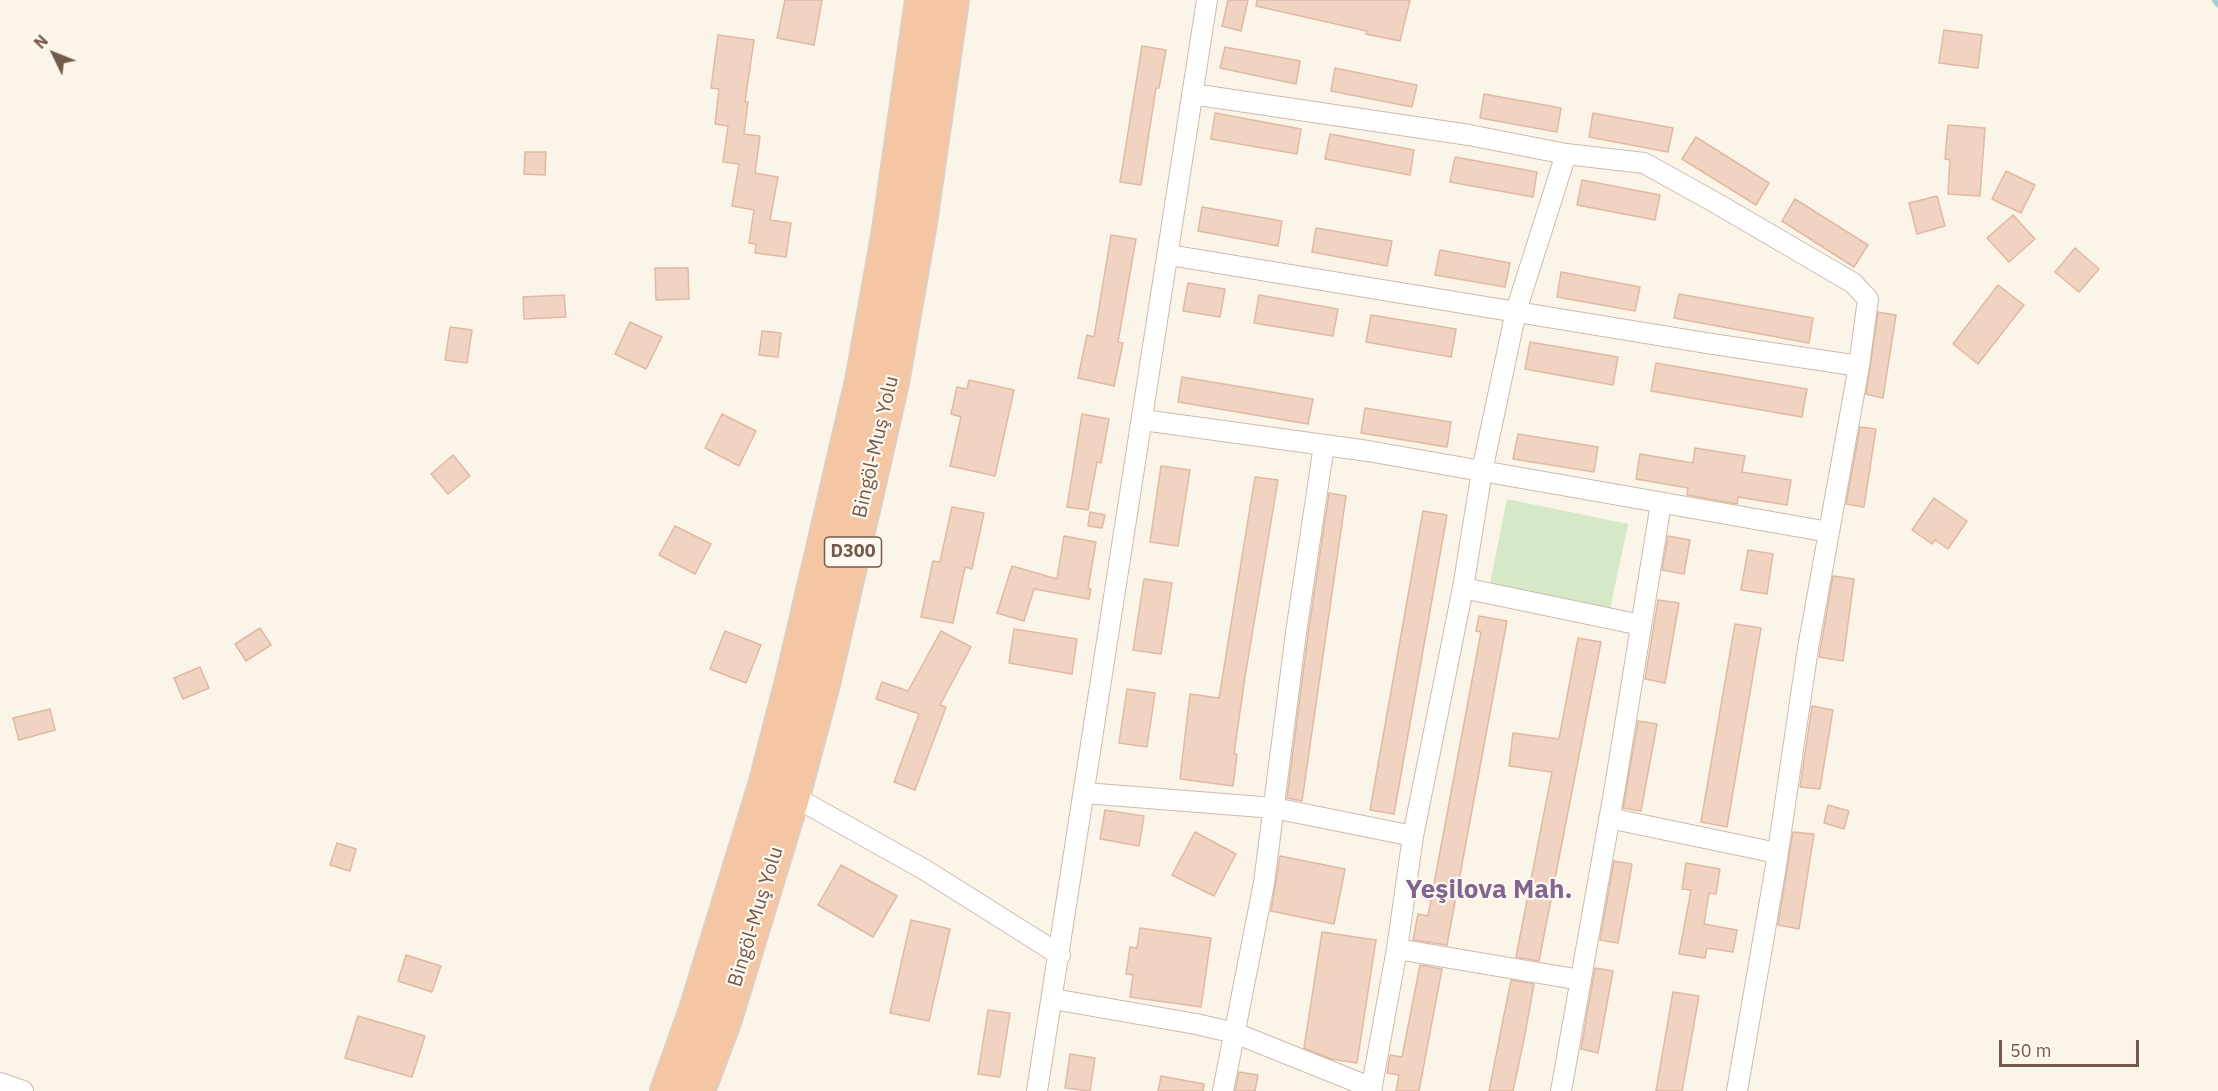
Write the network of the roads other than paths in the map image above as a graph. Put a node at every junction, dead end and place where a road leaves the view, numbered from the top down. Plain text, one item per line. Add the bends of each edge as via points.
1 (922, 0) edge
2 (952, 0) edge
3 (1207, 0) edge
4 (1192, 94) junction
5 (1566, 154) junction
6 (1169, 255) junction
7 (1516, 311) junction
8 (1859, 366) junction
9 (1143, 420) junction
10 (1324, 445) junction
11 (1482, 471) junction
12 (1661, 503) junction
13 (1829, 532) junction
14 (1463, 588) junction
15 (1641, 625) junction
16 (779, 789) junction
17 (1085, 793) junction
18 (1274, 808) junction
19 (1609, 818) junction
20 (1413, 836) junction
21 (1777, 853) junction
22 (1396, 949) junction
23 (1060, 956) junction
24 (1581, 980) junction
25 (1053, 999) junction
26 (1234, 1033) junction
27 (0, 1083) edge
28 (1372, 1089) edge
29 (22, 1091) edge
30 (667, 1091) edge
31 (698, 1091) edge
32 (1037, 1091) edge
33 (1223, 1091) edge
34 (1561, 1091) edge
35 (1737, 1091) edge

1 - 16 highway, Bingöl-Muş Yolu / D300 via 888,236 862,381 793,677
2 - 16 highway, Bingöl-Muş Yolu / D300 via 920,223 891,382 823,684
3 - 4 street
4 - 5 street via 1468,135
4 - 6 street
5 - 7 street
5 - 8 street via 1644,163 1852,283 1868,298
6 - 7 street
6 - 9 street
7 - 8 street
7 - 11 street
8 - 13 street
9 - 10 street
9 - 17 street
10 - 11 street
10 - 18 street
11 - 12 street
11 - 14 street
12 - 13 street
12 - 15 street
13 - 21 street
14 - 15 street
14 - 20 street
15 - 19 street
16 - 23 street via 925,870
16 - 30 highway, Bingöl-Muş Yolu / D300
16 - 31 highway, Bingöl-Muş Yolu / D300 via 725,1019
17 - 18 street
17 - 23 street
18 - 20 street
18 - 26 street via 1264,883
19 - 21 street
19 - 24 street
20 - 22 street
21 - 35 street
22 - 24 street
22 - 28 street
23 - 25 street
24 - 34 street
25 - 26 street
25 - 32 street
26 - 28 street
26 - 33 street
27 - 29 street

